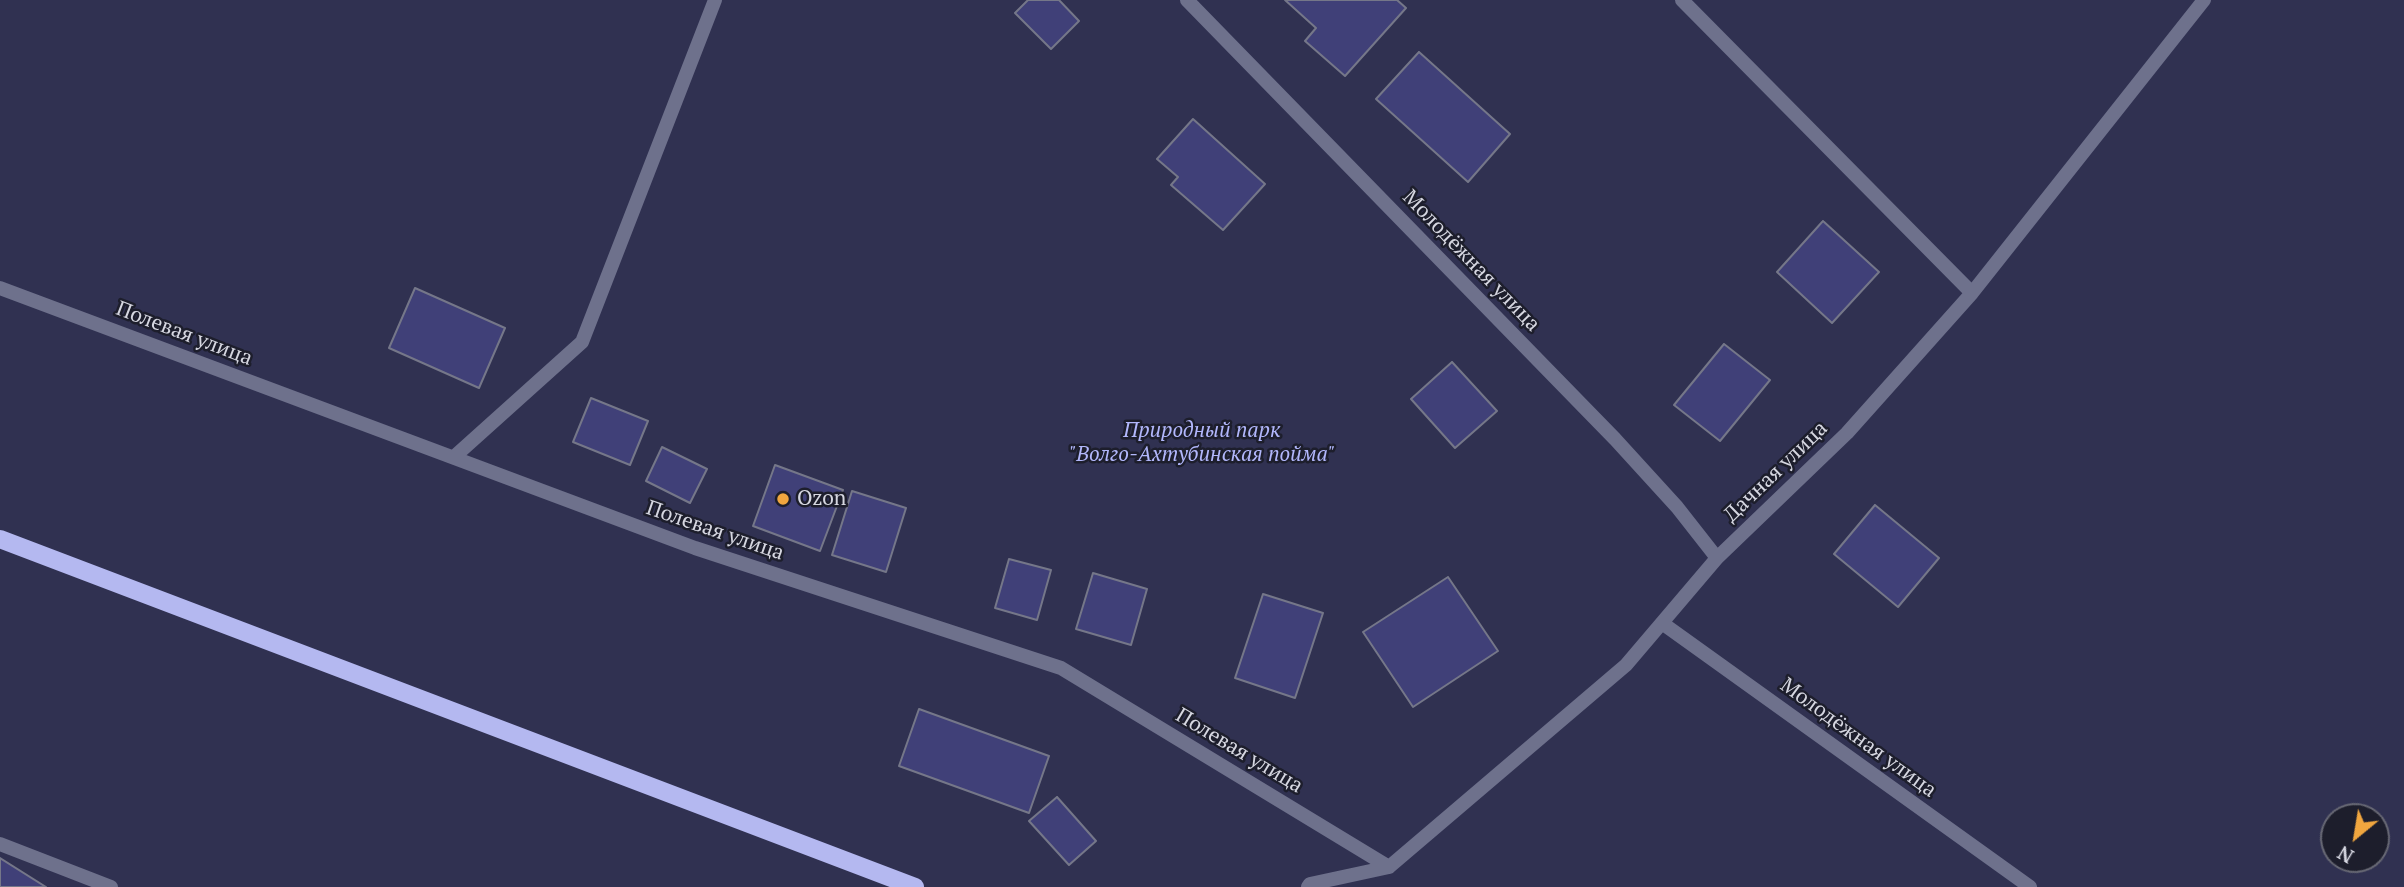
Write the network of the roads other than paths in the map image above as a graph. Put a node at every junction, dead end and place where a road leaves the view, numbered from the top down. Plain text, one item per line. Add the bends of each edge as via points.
1 (715, 0) edge
2 (1187, 0) edge
3 (1682, 0) edge
4 (2204, 0) edge
5 (0, 288) edge
6 (1972, 293) junction
7 (454, 457) junction
8 (0, 539) edge
9 (1717, 558) junction
10 (1662, 623) junction
11 (0, 844) edge
12 (1390, 867) junction
13 (111, 887) edge
14 (915, 887) edge
15 (1308, 887) edge
16 (2030, 887) edge

1 - 7 street via 582,342
2 - 9 street, Молодёжная улица via 1615,439
3 - 6 street
4 - 6 street, Дачная улица
5 - 7 street, Полевая улица
6 - 9 street, Дачная улица via 1847,433
7 - 12 street, Полевая улица via 695,548 1061,668
8 - 14 main road
9 - 10 street, Дачная улица
10 - 12 street, Дачная улица via 1626,665
10 - 16 street, Молодёжная улица
11 - 13 street
12 - 15 street, Дачная улица

